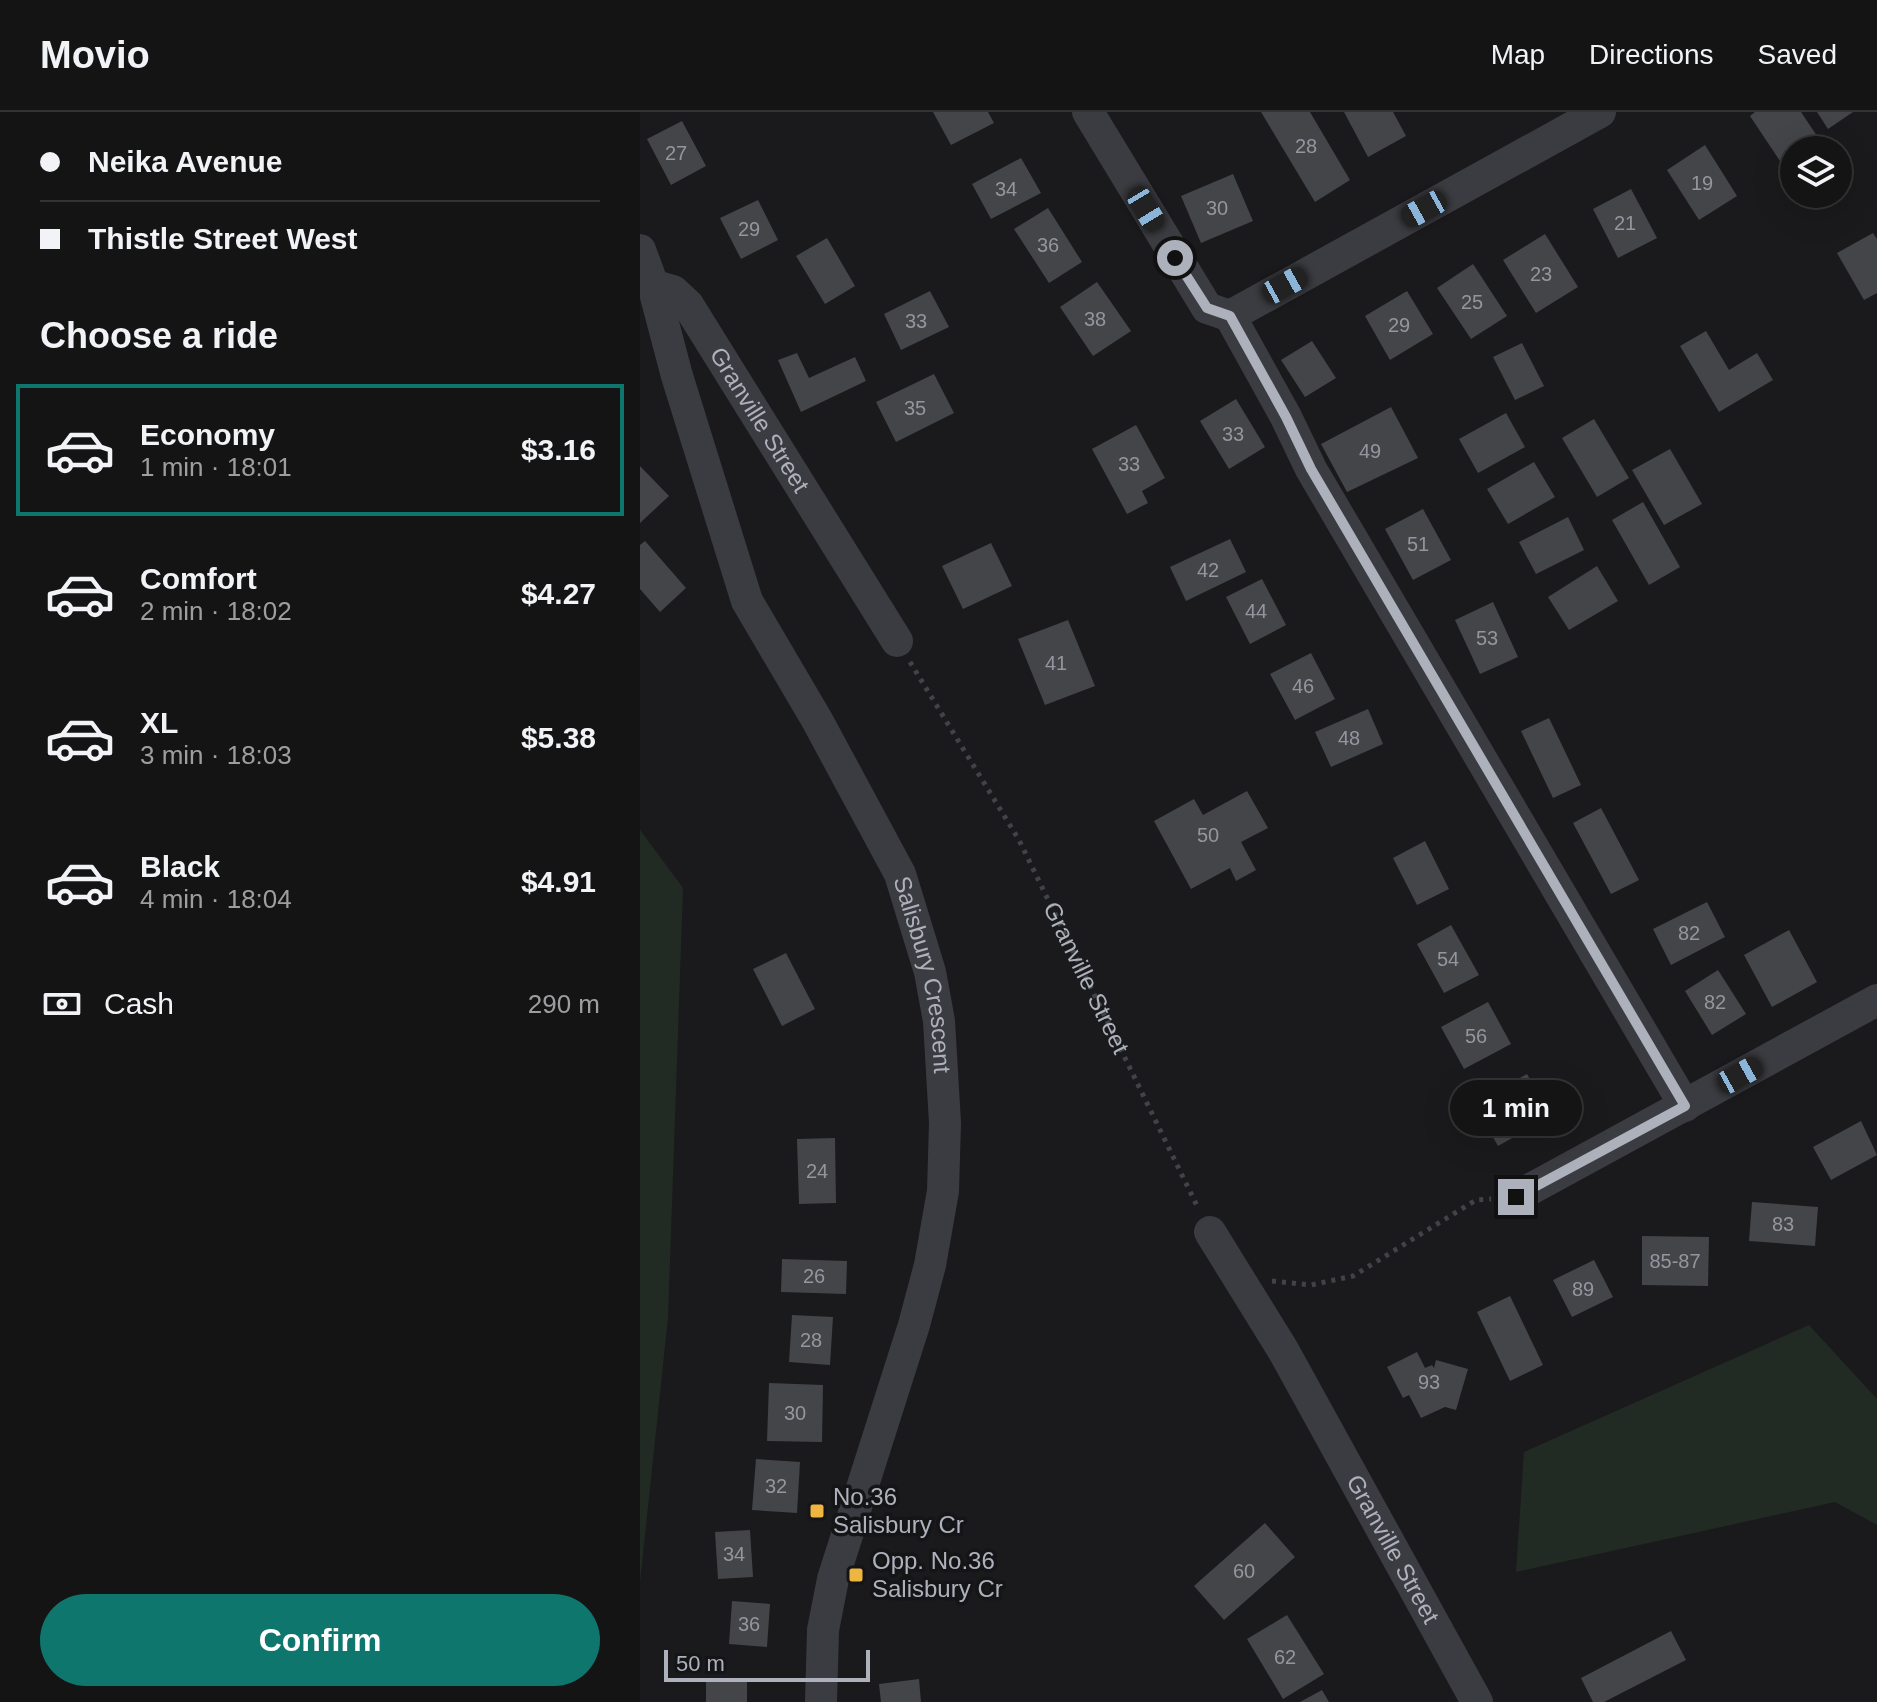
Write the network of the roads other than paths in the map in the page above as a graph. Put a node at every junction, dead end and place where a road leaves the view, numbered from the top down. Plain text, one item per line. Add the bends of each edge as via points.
1 (1088, 112) edge
2 (1600, 112) edge
3 (640, 250) edge
4 (647, 283) edge
5 (1230, 316) junction
6 (897, 641) road end
7 (1877, 1000) edge
8 (1685, 1106) junction
9 (1516, 1197) road end
10 (1210, 1232) road end
11 (821, 1702) edge
12 (1477, 1702) edge

1 - 5 street via 1207,308
2 - 5 street
3 - 4 street
4 - 6 street, Granville Street via 673,291 688,305
4 - 11 street, Salisbury Crescent via 747,601 900,874 939,1021 943,1191 914,1325 833,1579 823,1630
5 - 8 street via 1311,469
7 - 8 street
8 - 9 street
10 - 12 street, Granville Street via 1283,1350

